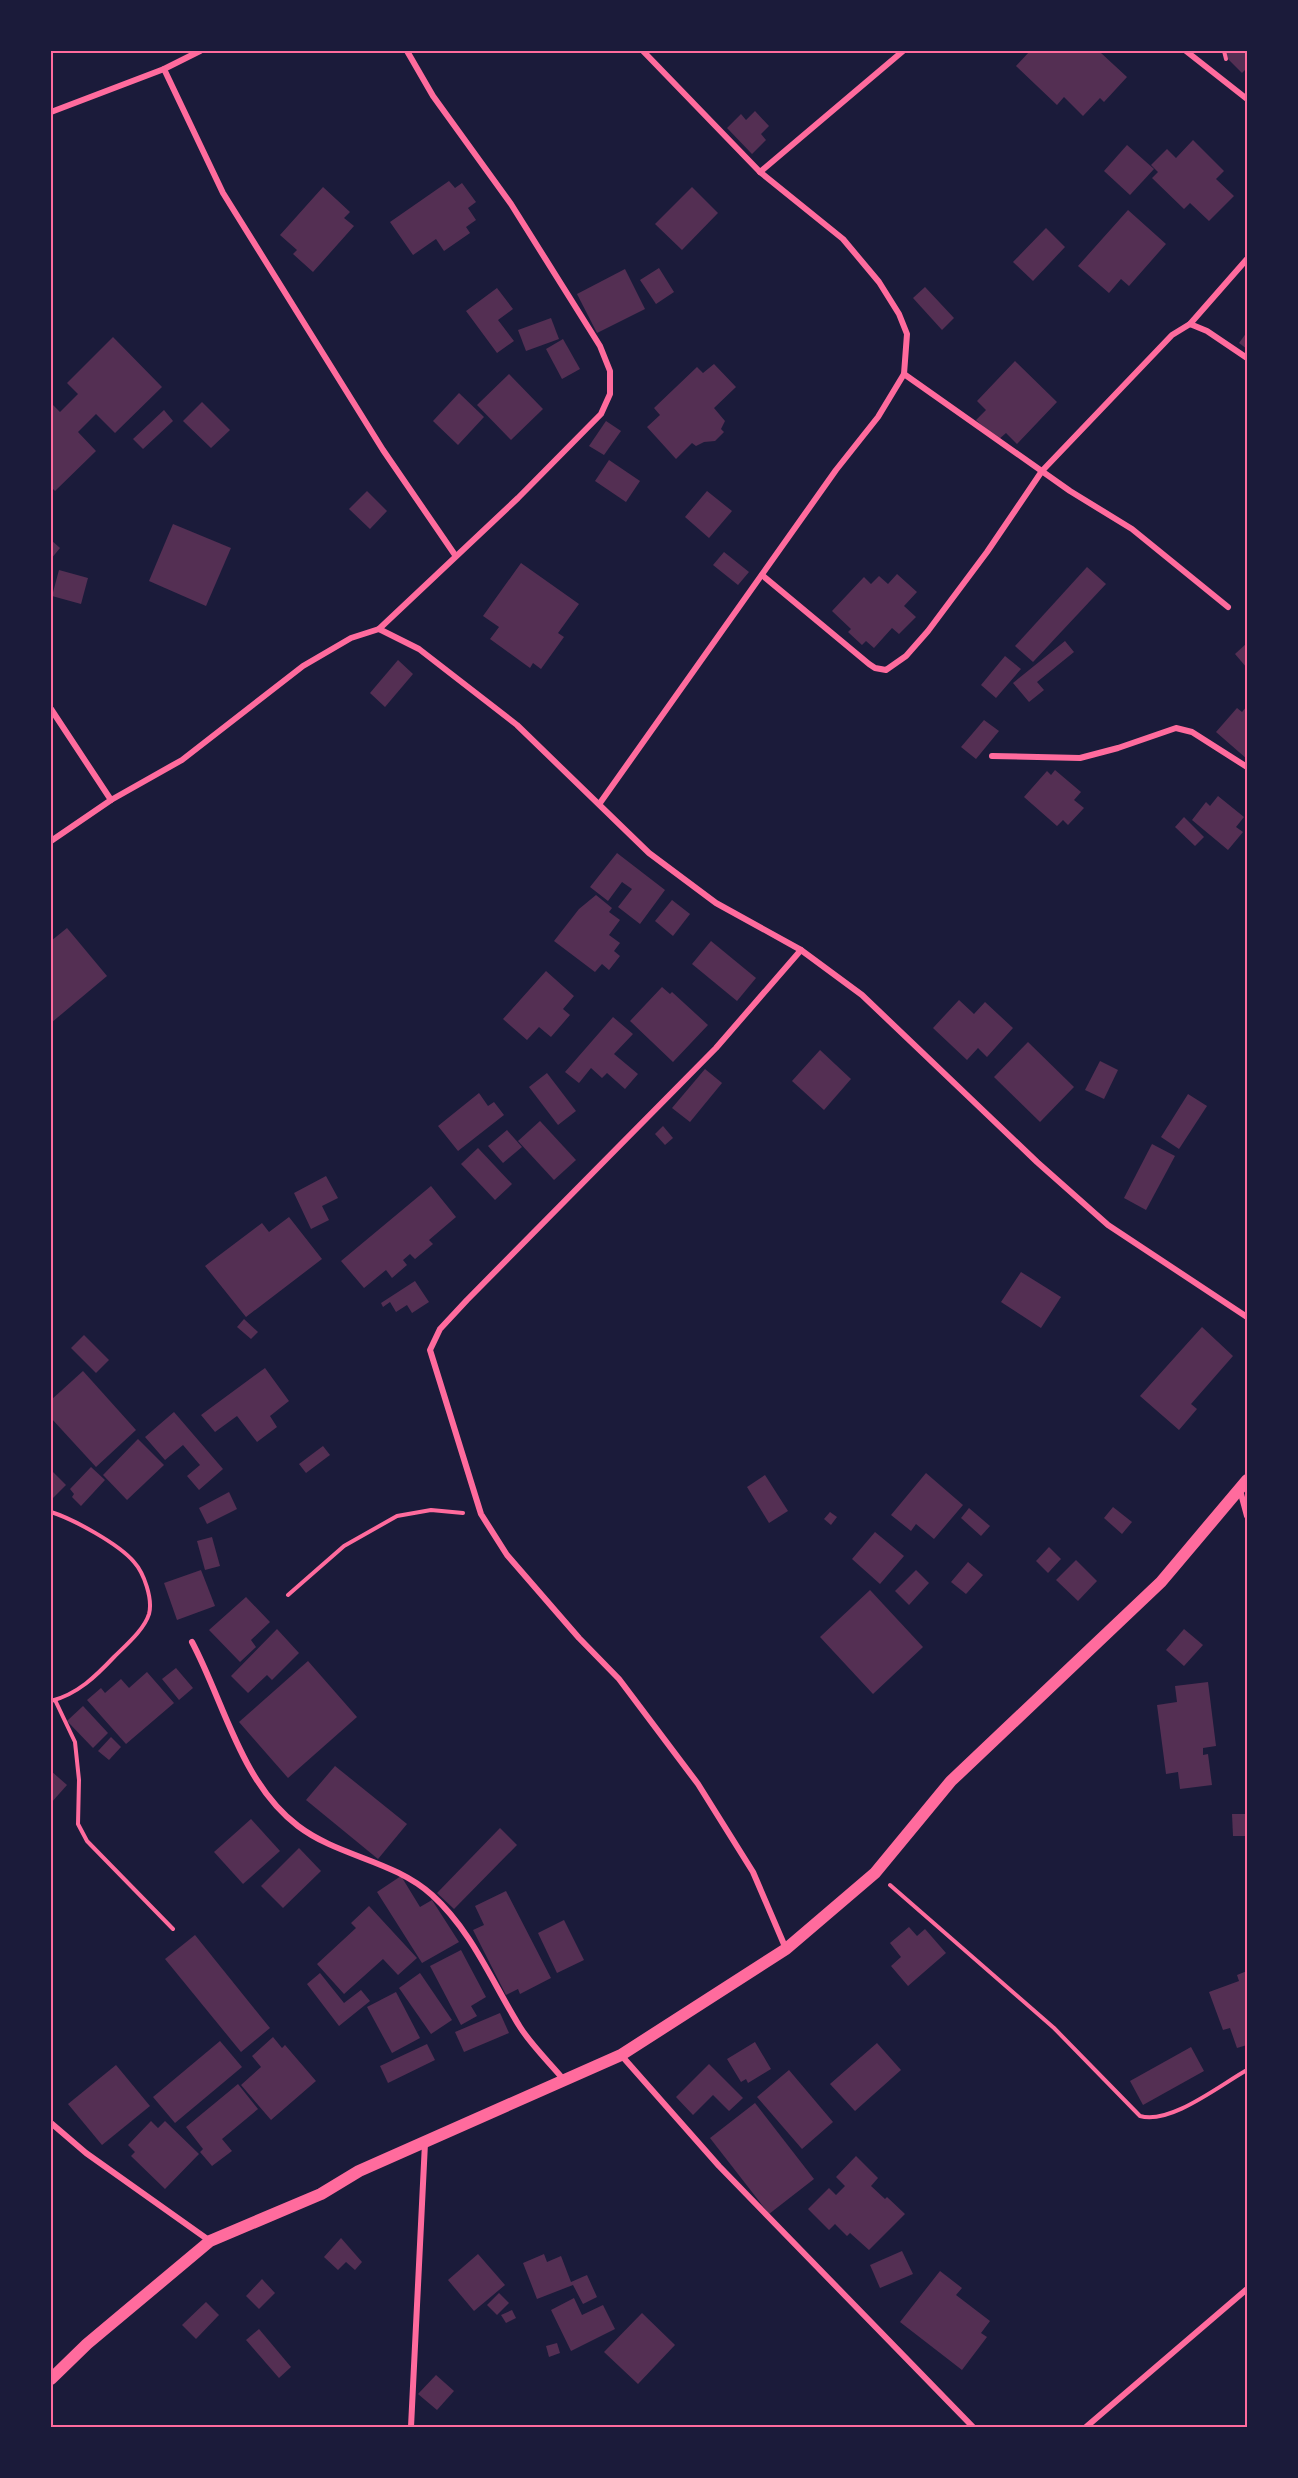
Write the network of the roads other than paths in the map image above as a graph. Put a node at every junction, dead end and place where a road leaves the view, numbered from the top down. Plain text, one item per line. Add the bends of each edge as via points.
1 (200, 51) edge
2 (407, 51) edge
3 (643, 51) edge
4 (903, 51) edge
5 (1186, 51) edge
6 (164, 69) junction
7 (1247, 99) edge
8 (51, 112) edge
9 (760, 172) junction
10 (1247, 259) edge
11 (1190, 324) junction
12 (1247, 358) edge
13 (904, 374) junction
14 (1042, 471) junction
15 (455, 555) junction
16 (762, 575) junction
17 (1228, 607) dead end
18 (379, 629) junction
19 (51, 709) edge
20 (992, 756) dead end
21 (1247, 767) edge
22 (111, 800) junction
23 (600, 803) junction
24 (51, 842) edge
25 (801, 950) junction
26 (1247, 1317) edge
27 (1243, 1485) edge
28 (1247, 1516) edge
29 (192, 1642) dead end
30 (786, 1949) junction
31 (621, 2055) junction
32 (564, 2080) junction
33 (51, 2123) edge
34 (425, 2142) junction
35 (210, 2241) junction
36 (1247, 2289) edge
37 (51, 2379) edge
38 (411, 2427) edge
39 (973, 2427) edge
40 (1086, 2427) edge

1 - 6 street
2 - 15 street via 433,96 518,214 600,346 610,371 610,394 601,414
3 - 9 street
4 - 9 street
5 - 7 street
6 - 8 street
6 - 15 street via 223,193 383,450
9 - 13 street via 843,238 879,282 907,334
10 - 11 street
11 - 12 street
11 - 14 street via 1156,351
13 - 14 street
13 - 16 street via 878,417
14 - 16 street via 928,631 906,656 886,670 875,668
14 - 17 street via 1132,529
15 - 18 street
16 - 23 street
18 - 22 street via 351,638 303,666 182,760
18 - 23 street via 419,649 517,725
19 - 22 street
20 - 21 street via 1080,758 1176,728 1192,732
22 - 24 street
23 - 25 street via 649,853 716,903
25 - 26 street via 862,995 1108,1225
25 - 30 street via 716,1048 516,1248 433,1340 430,1350 481,1514 507,1555 619,1679 698,1784 753,1872
27 - 28 street
27 - 30 main road via 1161,1582 951,1781 875,1873
29 - 32 street via 246,1762 270,1797 298,1826 393,1868 431,1894 473,1944 522,2029
30 - 31 main road
31 - 32 main road
31 - 39 street via 719,2166
32 - 34 main road
33 - 35 street via 86,2153
34 - 35 main road via 359,2170 321,2194
34 - 38 street
35 - 37 main road
36 - 40 street

